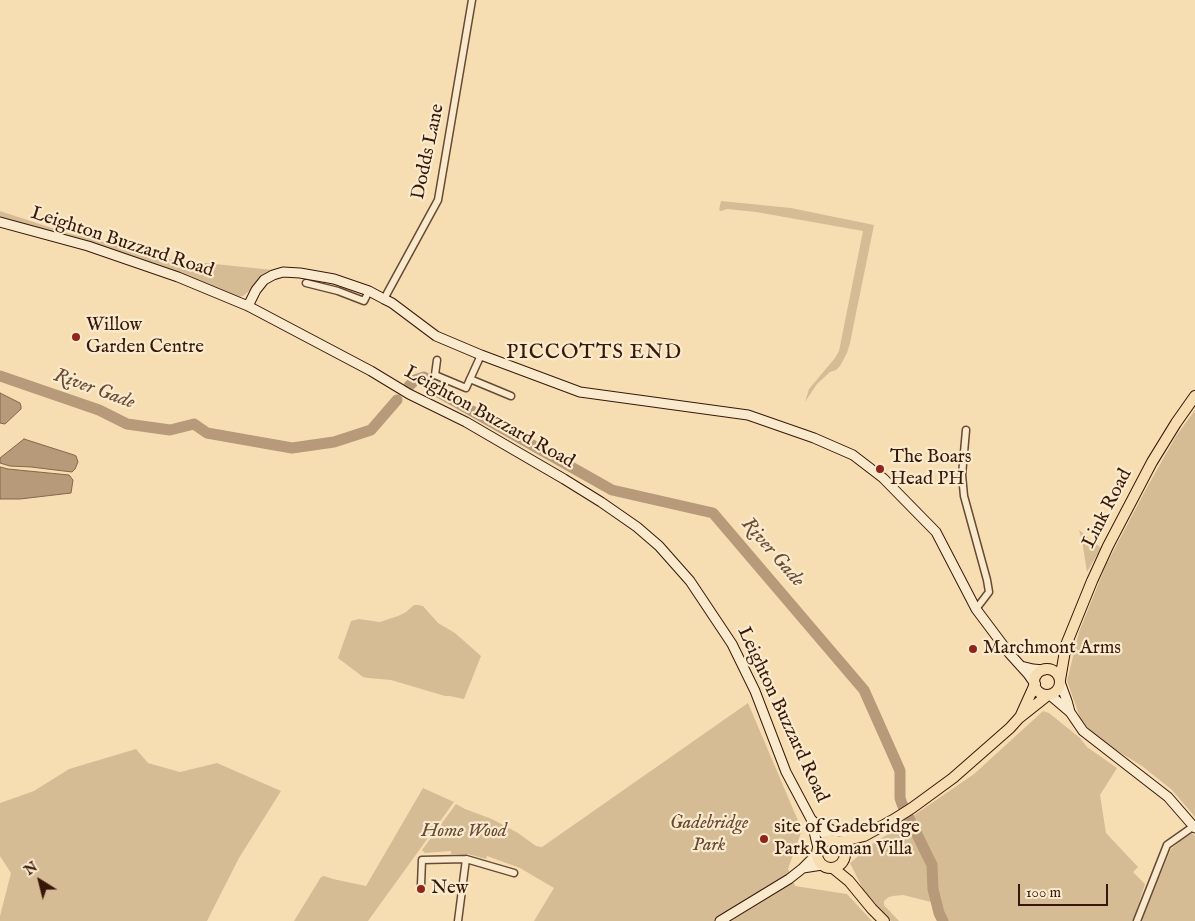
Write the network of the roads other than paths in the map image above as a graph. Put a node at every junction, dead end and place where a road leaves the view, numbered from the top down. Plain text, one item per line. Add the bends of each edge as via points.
1 (472, 0) edge
2 (0, 222) edge
3 (306, 283) dead end
4 (369, 292) junction
5 (384, 299) junction
6 (248, 306) junction
7 (481, 356) junction
8 (437, 360) dead end
9 (470, 379) junction
10 (510, 396) dead end
11 (1195, 396) edge
12 (966, 430) dead end
13 (976, 609) junction
14 (1066, 645) junction
15 (1021, 666) junction
16 (1045, 670) junction
17 (1060, 681) junction
18 (1035, 684) junction
19 (1049, 695) junction
20 (1070, 712) junction
21 (1019, 718) junction
22 (811, 819) junction
23 (1194, 827) edge
24 (877, 829) junction
25 (864, 836) junction
26 (829, 840) junction
27 (840, 842) junction
28 (817, 851) junction
29 (844, 858) junction
30 (466, 859) junction
31 (822, 865) junction
32 (803, 868) junction
33 (833, 868) junction
34 (514, 873) dead end
35 (850, 881) junction
36 (421, 885) dead end
37 (458, 921) edge
38 (720, 921) edge
39 (884, 921) edge
40 (1137, 921) edge

1 - 5 street, Dodds Lane via 438,200
2 - 6 street, Leighton Buzzard Road via 88,246 178,277
3 - 4 street via 364,301
4 - 5 street
4 - 6 street via 334,279 283,272 264,280
5 - 7 street via 436,336
6 - 22 street, Leighton Buzzard Road via 466,422 601,502 659,546 690,581 732,644 755,691 786,772
7 - 9 street
7 - 13 street via 580,392 748,414 853,455 883,478 936,532
8 - 9 street via 435,375 466,388
9 - 10 street
11 - 14 main road, Link Road via 1152,462 1116,529
12 - 13 street via 962,475 964,496 989,592
13 - 15 street
14 - 16 main road, Link Road via 1056,661
14 - 17 main road, Link Road
15 - 16 street
15 - 18 street
16 - 17 main road via 1055,672
16 - 18 main road, Link Road via 1037,675
17 - 19 main road, Link Road via 1058,689
17 - 20 street
18 - 19 main road via 1040,692
18 - 21 main road, Link Road
19 - 20 street
19 - 21 main road, Link Road
20 - 23 street via 1083,732 1168,797
21 - 24 main road, Link Road via 952,778
22 - 24 street via 836,832
22 - 26 street, Leighton Buzzard Road
22 - 28 street, Leighton Buzzard Road
23 - 40 street via 1167,845
24 - 25 main road, Link Road
25 - 27 main road, Link Road
25 - 29 main road, Link Road
26 - 27 main road
26 - 28 main road
27 - 29 main road
28 - 31 main road
28 - 32 street
29 - 33 main road
29 - 35 main road
30 - 34 street
30 - 36 street via 422,860
30 - 37 street
31 - 32 street
31 - 33 main road
32 - 38 street
33 - 35 main road
35 - 39 main road

